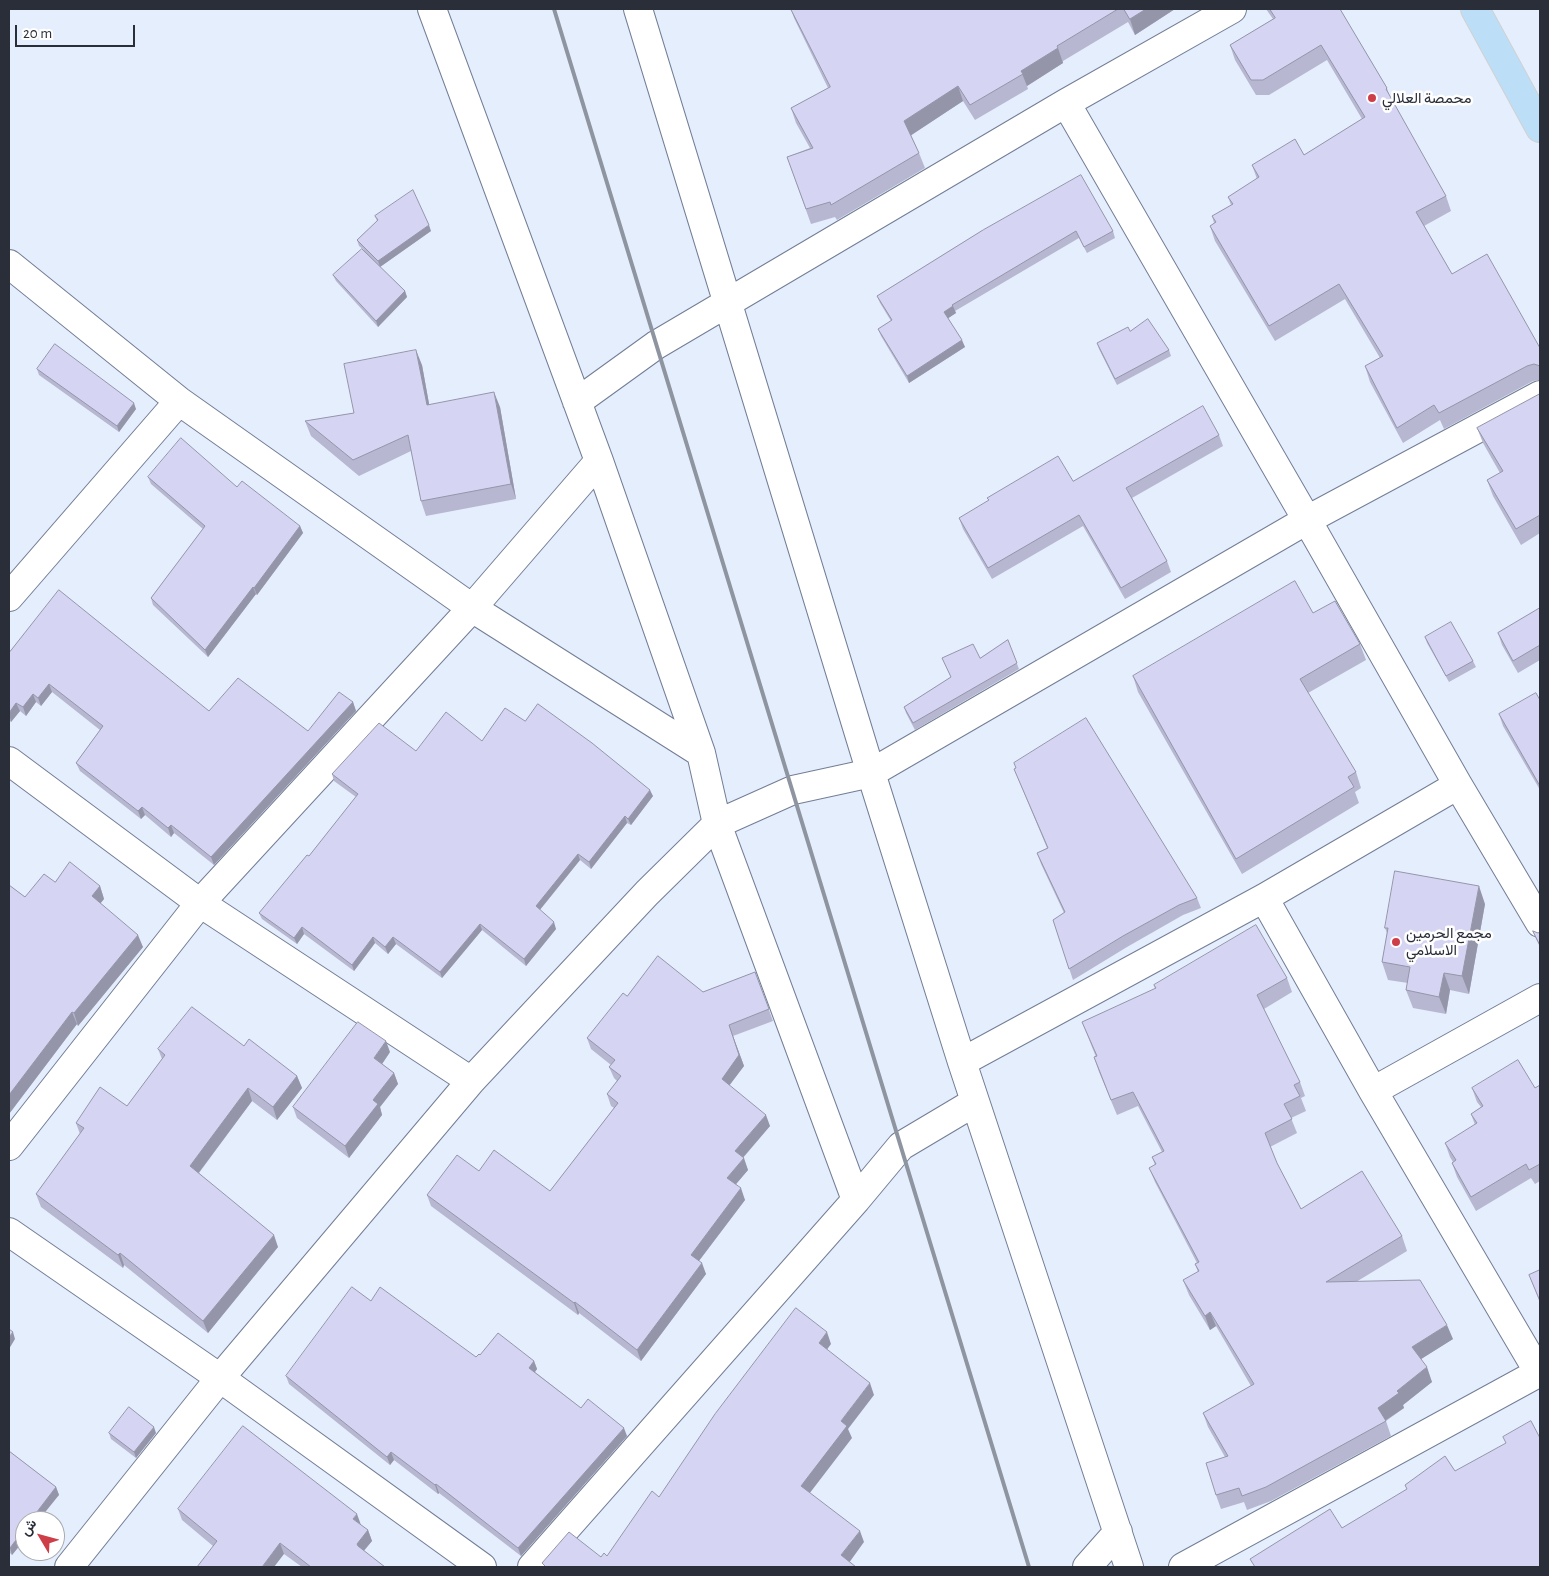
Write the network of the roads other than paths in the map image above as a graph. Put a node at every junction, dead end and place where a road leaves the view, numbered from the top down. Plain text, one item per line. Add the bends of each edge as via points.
1 (432, 9) edge
2 (638, 9) edge
3 (1232, 9) edge
4 (1475, 9) edge
5 (1066, 103) junction
6 (1536, 117) edge
7 (9, 264) edge
8 (729, 303) junction
9 (1540, 395) edge
10 (180, 401) junction
11 (577, 402) junction
12 (599, 461) junction
13 (1307, 520) junction
14 (9, 597) edge
15 (472, 608) junction
16 (701, 752) junction
17 (9, 761) edge
18 (871, 773) junction
19 (1458, 785) junction
20 (717, 824) junction
21 (1264, 898) junction
22 (200, 902) junction
23 (1540, 923) edge
24 (1540, 998) edge
25 (962, 1062) junction
26 (471, 1081) junction
27 (1373, 1091) junction
28 (975, 1102) junction
29 (9, 1146) edge
30 (856, 1200) junction
31 (9, 1232) edge
32 (1540, 1372) edge
33 (220, 1378) junction
34 (1118, 1532) junction
35 (69, 1567) edge
36 (482, 1567) edge
37 (532, 1567) edge
38 (1087, 1567) edge
39 (1129, 1567) edge
40 (1183, 1567) edge

1 - 11 street
2 - 8 street
3 - 5 street
4 - 6 main road
5 - 8 street
5 - 13 street
7 - 10 street
8 - 11 street via 656,345
8 - 18 street
9 - 13 street
10 - 14 street
10 - 15 street
11 - 12 street
12 - 15 street
12 - 16 street
13 - 18 street
13 - 19 street
15 - 16 street
15 - 22 street
16 - 20 street
17 - 22 street
18 - 20 street via 793,790
18 - 25 street
19 - 21 street
19 - 23 street
20 - 26 street via 647,893
20 - 30 street
21 - 25 street
21 - 27 street
22 - 26 street
22 - 29 street
24 - 27 street
25 - 28 street
26 - 33 street
27 - 32 street
28 - 30 street via 901,1146
28 - 34 street
30 - 37 street
31 - 33 street
32 - 40 street
33 - 35 street
33 - 36 street
34 - 38 street
34 - 39 street

